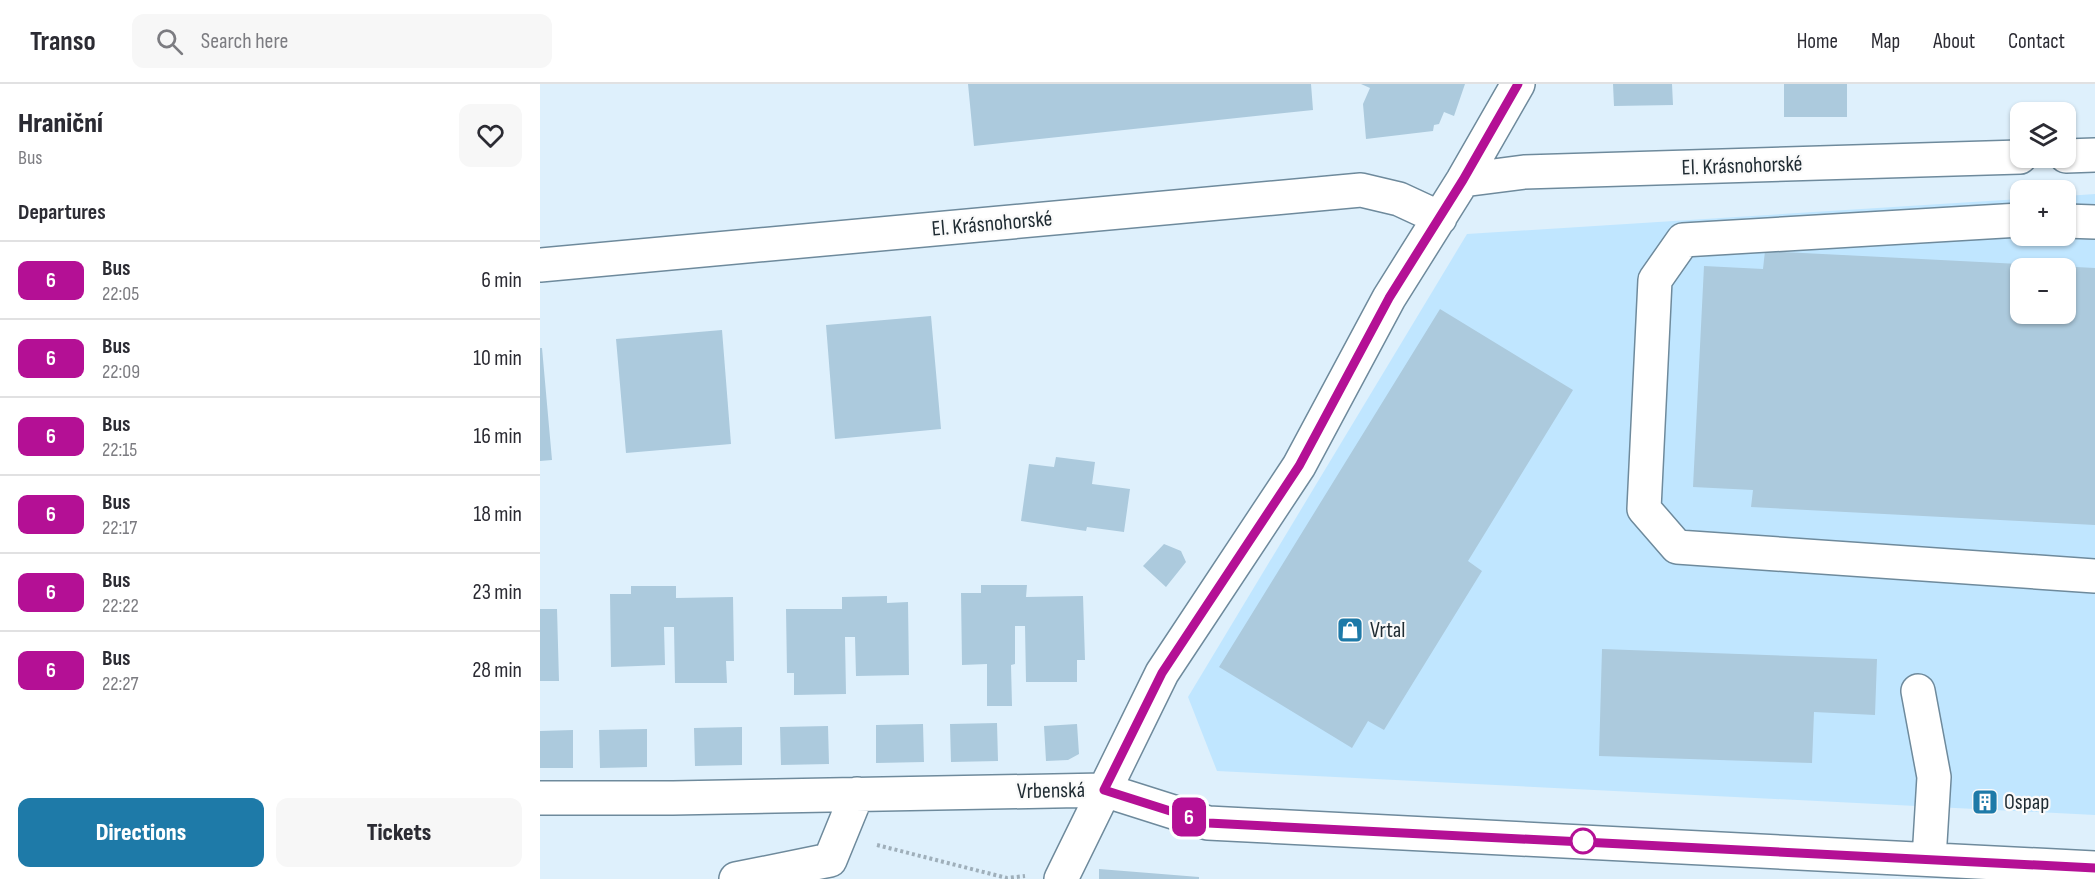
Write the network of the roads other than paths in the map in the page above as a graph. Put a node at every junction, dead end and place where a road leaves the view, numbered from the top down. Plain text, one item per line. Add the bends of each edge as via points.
1 (1518, 84) edge
2 (2095, 155) edge
3 (2076, 156) edge
4 (2010, 158) edge
5 (1463, 180) junction
6 (1440, 218) junction
7 (2010, 221) edge
8 (2076, 221) edge
9 (2095, 222) edge
10 (540, 265) edge
11 (2095, 576) edge
12 (1918, 691) dead end
13 (1104, 790) junction
14 (858, 794) junction
15 (540, 798) edge
16 (1929, 859) junction
17 (2095, 868) edge
18 (1063, 876) edge
19 (736, 879) edge

1 - 5 street
2 - 3 street
4 - 5 street, El. Krásnohorské via 1524,172
5 - 6 street
6 - 10 street, El. Krásnohorské via 1399,199 1361,190
6 - 13 street via 1389,298 1299,466 1162,673
7 - 11 street via 1683,240 1655,280 1644,509 1677,547
8 - 9 street
12 - 16 street via 1934,777
13 - 14 street, Vrbenská
13 - 16 street, Vrbenská via 1208,823
13 - 18 street
14 - 15 street, Vrbenská
14 - 19 street via 830,860
16 - 17 street, Vrbenská

